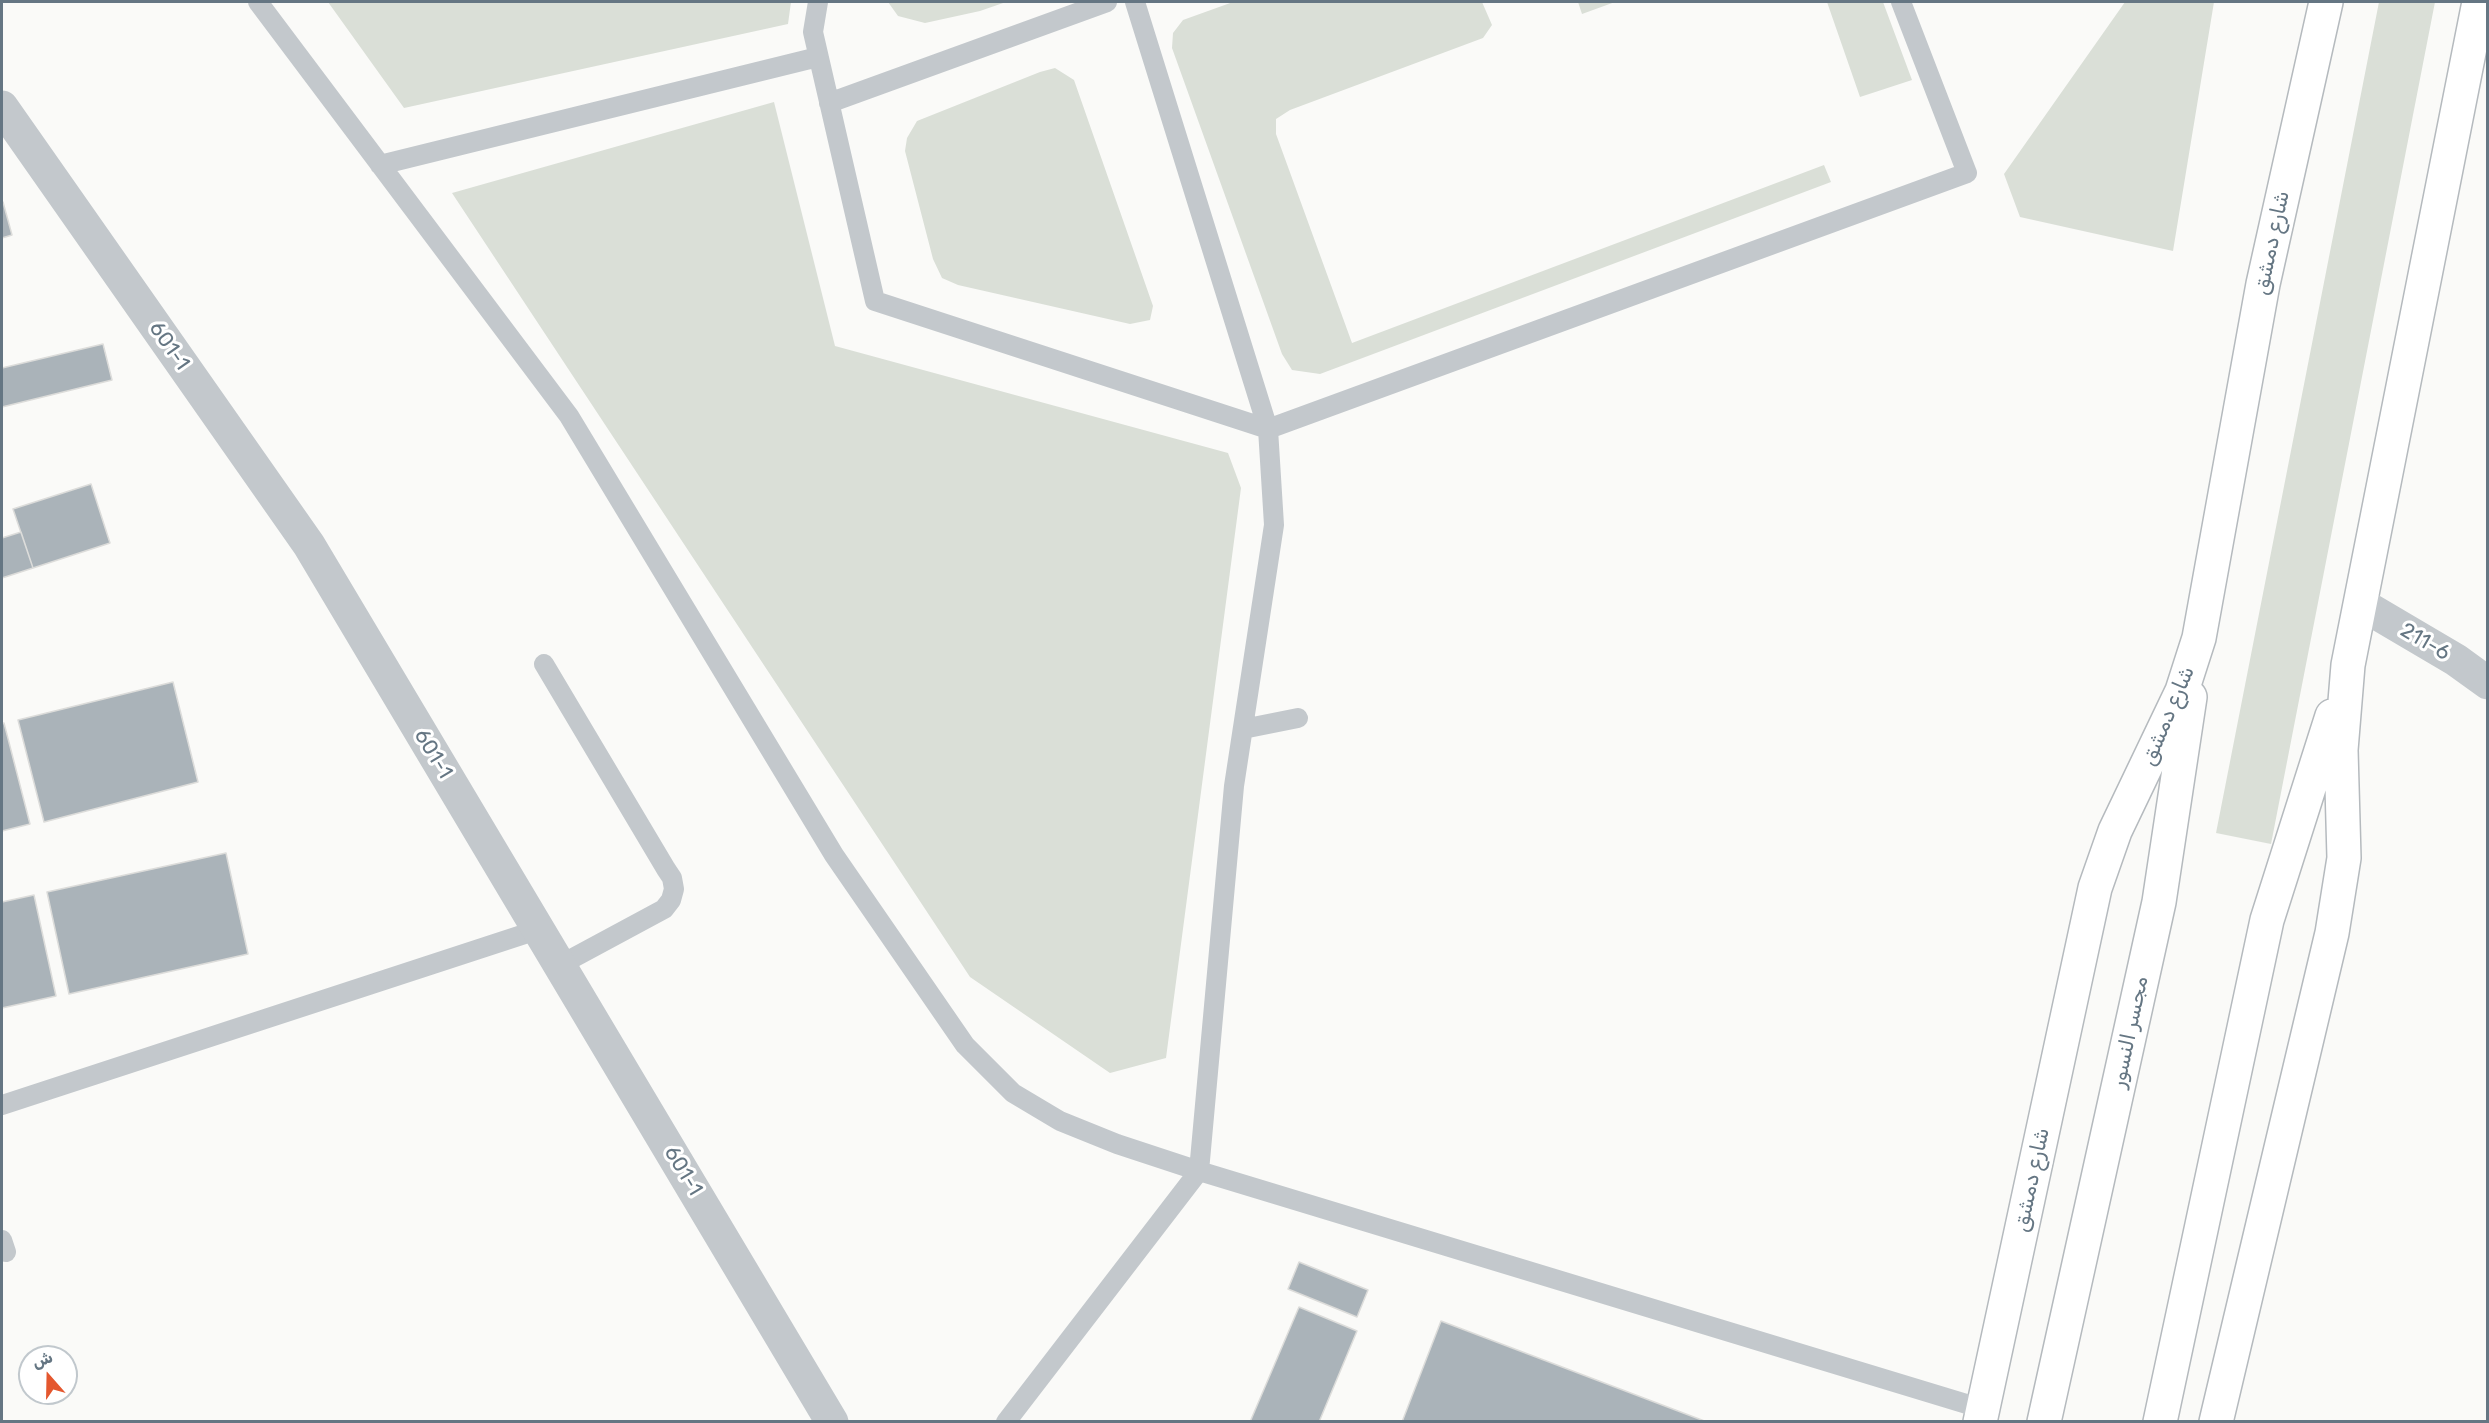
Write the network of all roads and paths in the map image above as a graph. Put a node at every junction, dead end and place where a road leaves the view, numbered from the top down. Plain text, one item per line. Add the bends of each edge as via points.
1 (258, 2) edge
2 (818, 2) edge
3 (1107, 2) edge
4 (1135, 2) edge
5 (1900, 2) edge
6 (2326, 2) edge
7 (2479, 2) edge
8 (818, 57) junction
9 (829, 103) junction
10 (2, 107) edge
11 (380, 165) junction
12 (1268, 429) junction
13 (2361, 604) junction
14 (2199, 638) junction
15 (544, 664) dead end
16 (2348, 665) junction
17 (2487, 683) edge
18 (1298, 718) dead end
19 (1244, 729) junction
20 (537, 930) junction
21 (560, 965) junction
22 (2, 1105) edge
23 (1199, 1171) junction
24 (1981, 1415) edge
25 (832, 1422) edge
26 (1006, 1422) edge
27 (2044, 1422) edge
28 (2160, 1422) edge
29 (2216, 1422) edge

1 - 11 lane
2 - 8 lane via 813,32
3 - 9 lane
4 - 12 lane
5 - 12 lane via 1967,172
6 - 14 main road, شارع دمشق via 2263,284
7 - 13 main road
8 - 9 lane
8 - 11 lane
9 - 12 lane via 875,301
10 - 20 street, 601-1 via 309,545
11 - 23 lane via 569,416 834,855 965,1045 1013,1093 1060,1121
12 - 19 lane via 1274,525
13 - 16 main road
13 - 17 street, 211-6 via 2457,660
14 - 24 main road, شارع دمشق via 2182,691 2115,831 2095,888
14 - 27 main road, مجسر النسور via 2159,902
15 - 21 lane via 672,878 674,889 664,909
16 - 28 main road via 2267,920
16 - 29 main road via 2341,750 2344,858 2332,933
18 - 19 lane
19 - 23 lane via 1233,798
20 - 21 street, 601-1
20 - 22 lane
21 - 25 street, 601-1
23 - 24 lane
23 - 26 lane

